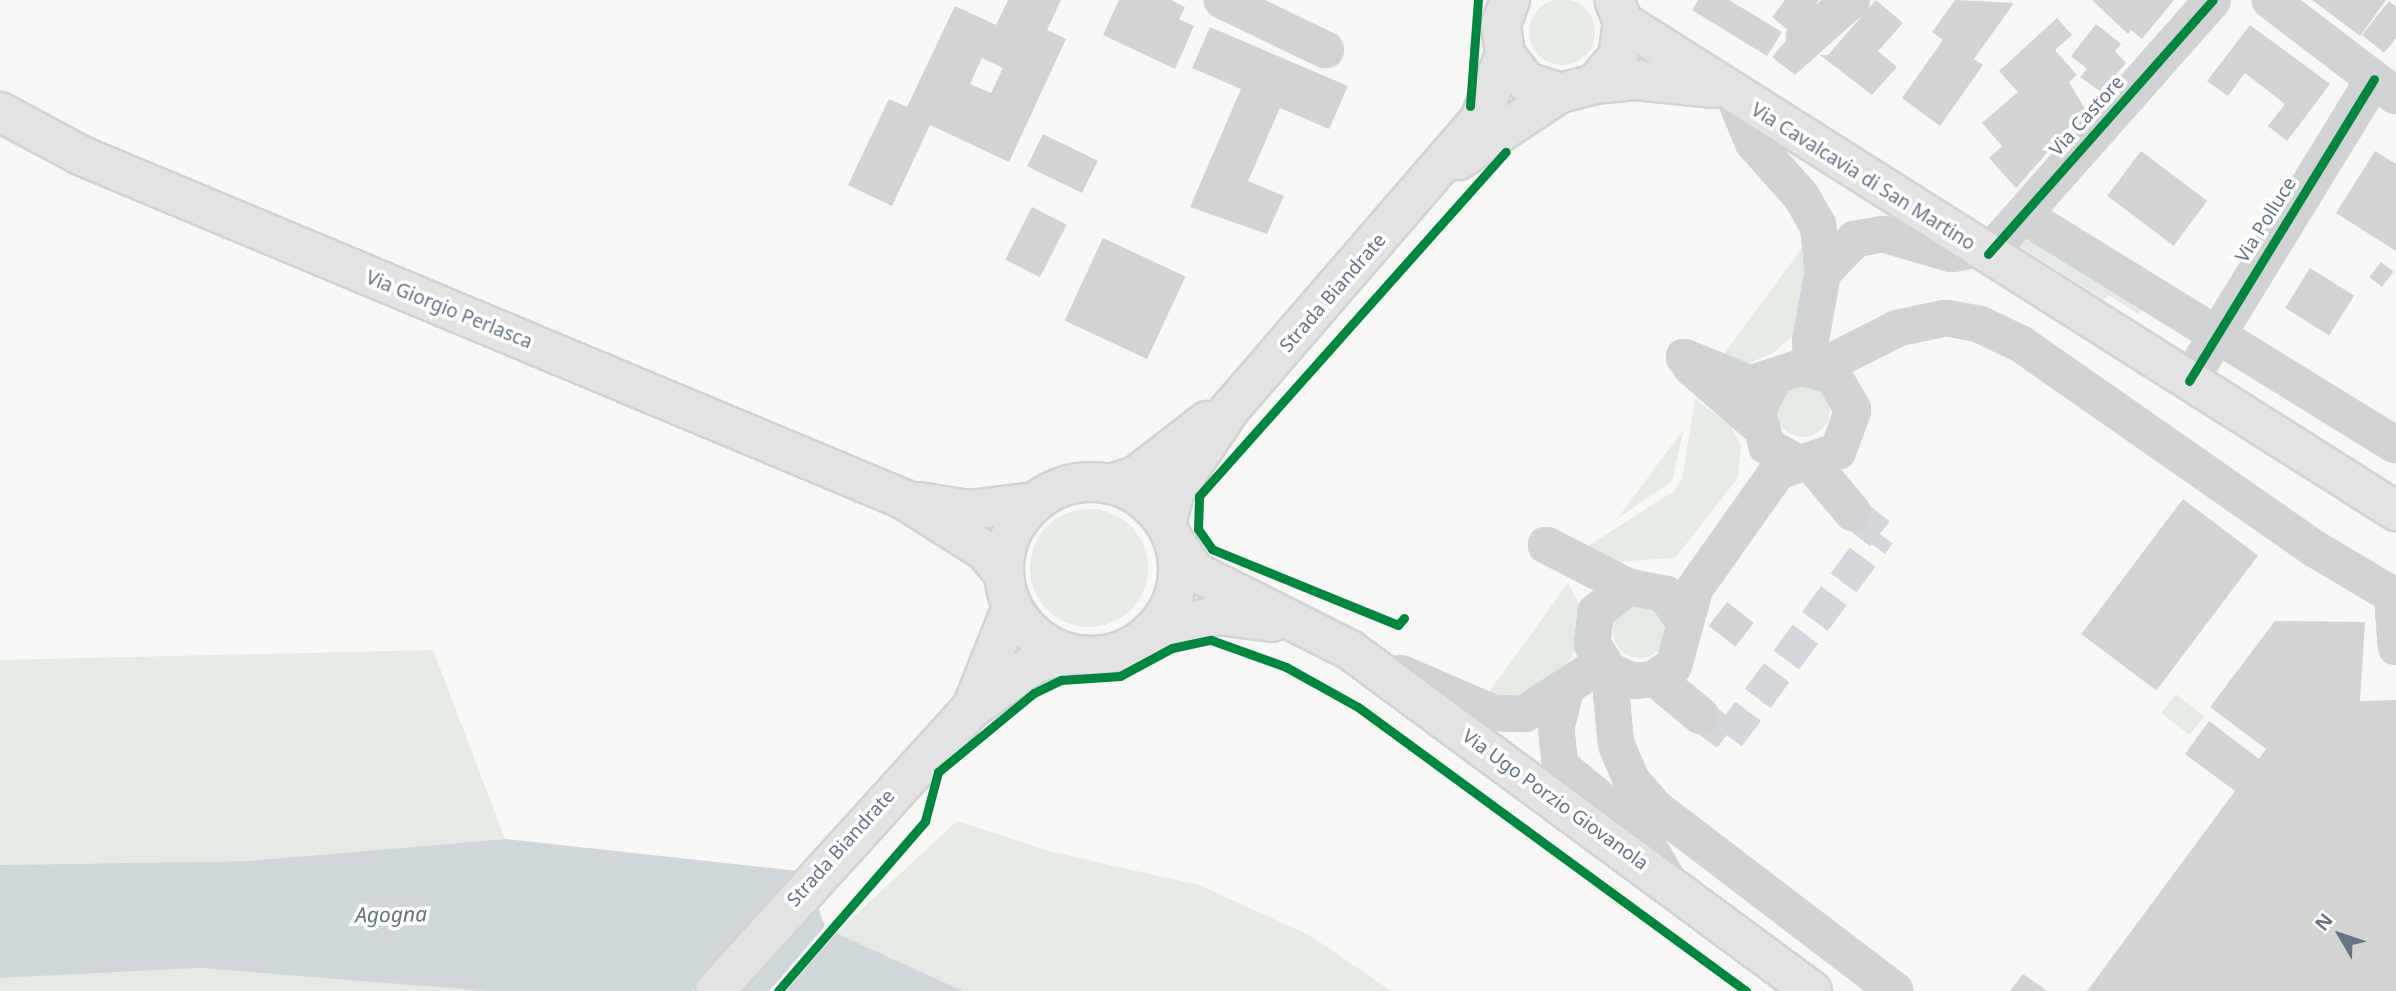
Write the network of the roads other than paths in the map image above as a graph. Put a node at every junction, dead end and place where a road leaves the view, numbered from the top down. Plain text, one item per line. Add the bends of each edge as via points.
1 (1222, 0) edge
2 (1510, 0) edge
3 (1852, 0) edge
4 (2213, 0) edge
5 (2270, 0) edge
6 (1619, 7) edge
7 (1804, 38) dead end
8 (1326, 50) dead end
9 (1505, 55) junction
10 (2385, 88) edge
11 (1578, 89) junction
12 (1727, 93) junction
13 (0, 112) edge
14 (1434, 176) junction
15 (2023, 215) junction
16 (1983, 252) junction
17 (1823, 272) junction
18 (2217, 331) junction
19 (1797, 365) junction
20 (2189, 381) junction
21 (1230, 409) junction
22 (1760, 431) junction
23 (2396, 445) edge
24 (1805, 464) junction
25 (1110, 484) junction
26 (903, 499) junction
27 (1035, 502) junction
28 (2396, 511) edge
29 (1853, 513) tunnel mouth
30 (1170, 533) junction
31 (1642, 588) junction
32 (1008, 590) junction
33 (2394, 597) edge
34 (1596, 612) junction
35 (1684, 621) junction
36 (1289, 624) junction
37 (1151, 633) junction
38 (2396, 647) edge
39 (1350, 650) junction
40 (1070, 654) junction
41 (1605, 668) junction
42 (1662, 675) junction
43 (1565, 692) junction
44 (971, 709) junction
45 (1701, 716) tunnel mouth
46 (1672, 887) junction
47 (715, 991) edge
48 (1812, 991) edge
49 (1895, 991) edge

1 - 8 street
2 - 9 main road via 1501,25
3 - 7 street
4 - 15 street, Via Castore
5 - 10 street
6 - 11 main road via 1618,57
6 - 12 main road, Via Cavalcavia di San Martino
9 - 11 main road via 1527,82
9 - 14 main road, Strada Biandrate via 1479,119
10 - 18 street, Via Polluce
11 - 12 main road, Via Cavalcavia di San Martino via 1636,80
11 - 14 main road, Strada Biandrate
12 - 16 main road, Via Cavalcavia di San Martino
12 - 17 street via 1753,142 1801,196 1818,225
13 - 26 main road, Via Giorgio Perlasca via 82,156
14 - 21 main road, Strada Biandrate
15 - 16 street, Via Castore
15 - 18 street
16 - 17 street via 1952,254 1883,234 1855,239
16 - 20 main road, Via Cavalcavia di San Martino
17 - 19 street
18 - 20 street, Via Polluce
18 - 23 street
19 - 22 street via 1760,399
19 - 22 street via 1750,384 1684,357 1704,383
19 - 24 street via 1841,383 1853,410 1848,439
19 - 33 street via 1898,328 1946,318 1979,324 2021,344
20 - 28 main road, Via Cavalcavia di San Martino
21 - 25 main road, Strada Biandrate via 1136,476
21 - 30 main road, Strada Biandrate via 1180,483
22 - 24 street via 1774,453
22 - 31 street via 1761,467 1691,572
24 - 29 street
24 - 35 street via 1777,472 1695,588
25 - 27 main road via 1058,488
25 - 30 main road via 1142,499
26 - 27 main road, Via Giorgio Perlasca via 968,510
26 - 32 main road, Via Giorgio Perlasca via 985,551
27 - 32 main road via 1011,534
30 - 36 main road, Via Ugo Porzio Giovanola via 1195,572
30 - 37 main road via 1176,590
31 - 34 street
31 - 34 street via 1546,545 1589,588
31 - 35 street via 1674,601
32 - 40 main road via 1026,628
32 - 44 main road, Strada Biandrate via 999,651
33 - 38 street
34 - 41 street via 1592,644
35 - 42 street via 1682,651
36 - 37 main road, Via Ugo Porzio Giovanola via 1218,615
36 - 39 main road, Via Ugo Porzio Giovanola
37 - 40 main road via 1113,654
39 - 43 street via 1493,713 1524,714
39 - 46 main road, Via Ugo Porzio Giovanola
40 - 44 main road, Strada Biandrate via 1037,662
41 - 42 street via 1632,681
41 - 43 street via 1578,675
41 - 49 street via 1616,744 1631,780 1655,808
42 - 45 street via 1667,688
43 - 46 street via 1556,727 1560,765 1639,831
44 - 47 main road, Strada Biandrate via 831,857
46 - 48 main road, Via Ugo Porzio Giovanola

